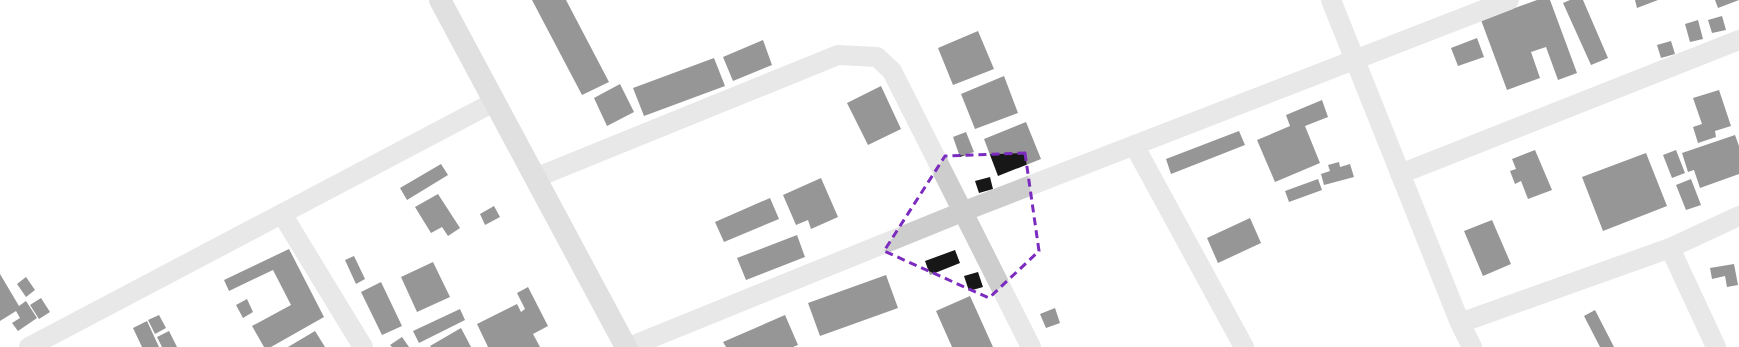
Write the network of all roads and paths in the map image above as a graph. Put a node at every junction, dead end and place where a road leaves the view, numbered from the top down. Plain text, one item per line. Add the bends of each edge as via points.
1 (440, 0) edge
2 (1332, 0) edge
3 (1509, 0) edge
4 (1739, 40) edge
5 (1354, 60) junction
6 (494, 102) junction
7 (1134, 145) junction
8 (1400, 174) junction
9 (534, 178) junction
10 (962, 212) junction
11 (282, 214) junction
12 (1739, 216) edge
13 (1670, 248) junction
14 (1460, 323) junction
15 (29, 347) edge
16 (363, 347) edge
17 (626, 347) edge
18 (629, 347) edge
19 (1031, 347) edge
20 (1244, 347) edge
21 (1472, 347) edge
22 (1716, 347) edge

1 - 6 street
2 - 5 street
3 - 5 street
4 - 8 street
5 - 7 street
5 - 8 street
6 - 9 street
6 - 11 street
7 - 10 street
7 - 20 street
8 - 14 street
9 - 10 street via 838,55 857,54 877,57 892,72
9 - 17 street
10 - 18 street
10 - 19 street
11 - 15 street
11 - 16 street
12 - 13 street
13 - 14 street
13 - 22 street
14 - 21 street

